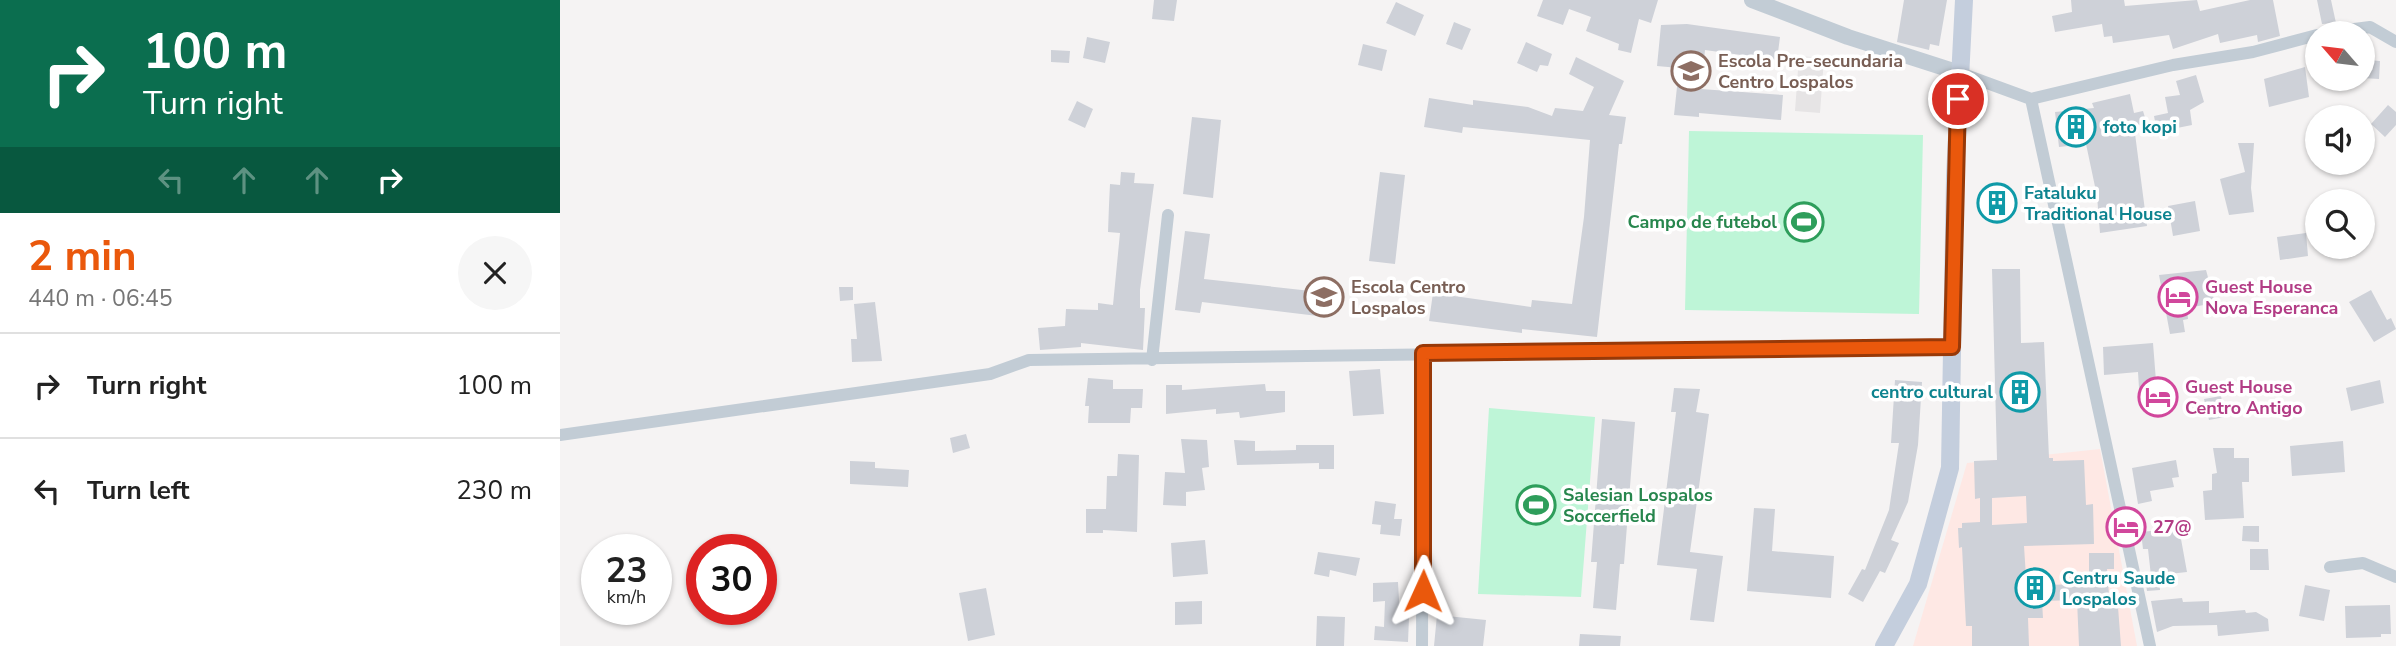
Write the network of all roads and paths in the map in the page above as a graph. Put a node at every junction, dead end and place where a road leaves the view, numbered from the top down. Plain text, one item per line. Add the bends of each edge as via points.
1 (1752, 0) edge
2 (1964, 0) edge
3 (2375, 30) edge
4 (2305, 38) edge
5 (2396, 42) edge
6 (1960, 73) junction
7 (2031, 99) junction
8 (1168, 215) dead end
9 (1952, 347) junction
10 (1423, 353) junction
11 (1152, 360) junction
12 (560, 435) edge
13 (2330, 567) dead end
14 (2396, 577) edge
15 (1422, 646) edge
16 (1884, 646) edge
17 (2150, 646) edge

1 - 6 street
2 - 6 main road
3 - 5 street
4 - 7 street
6 - 7 street
6 - 9 main road
7 - 17 street
8 - 11 street
9 - 10 street
9 - 16 main road via 1950,468 1918,584
10 - 11 street
10 - 15 street
11 - 12 street via 1029,360 990,374
13 - 14 street via 2362,563

